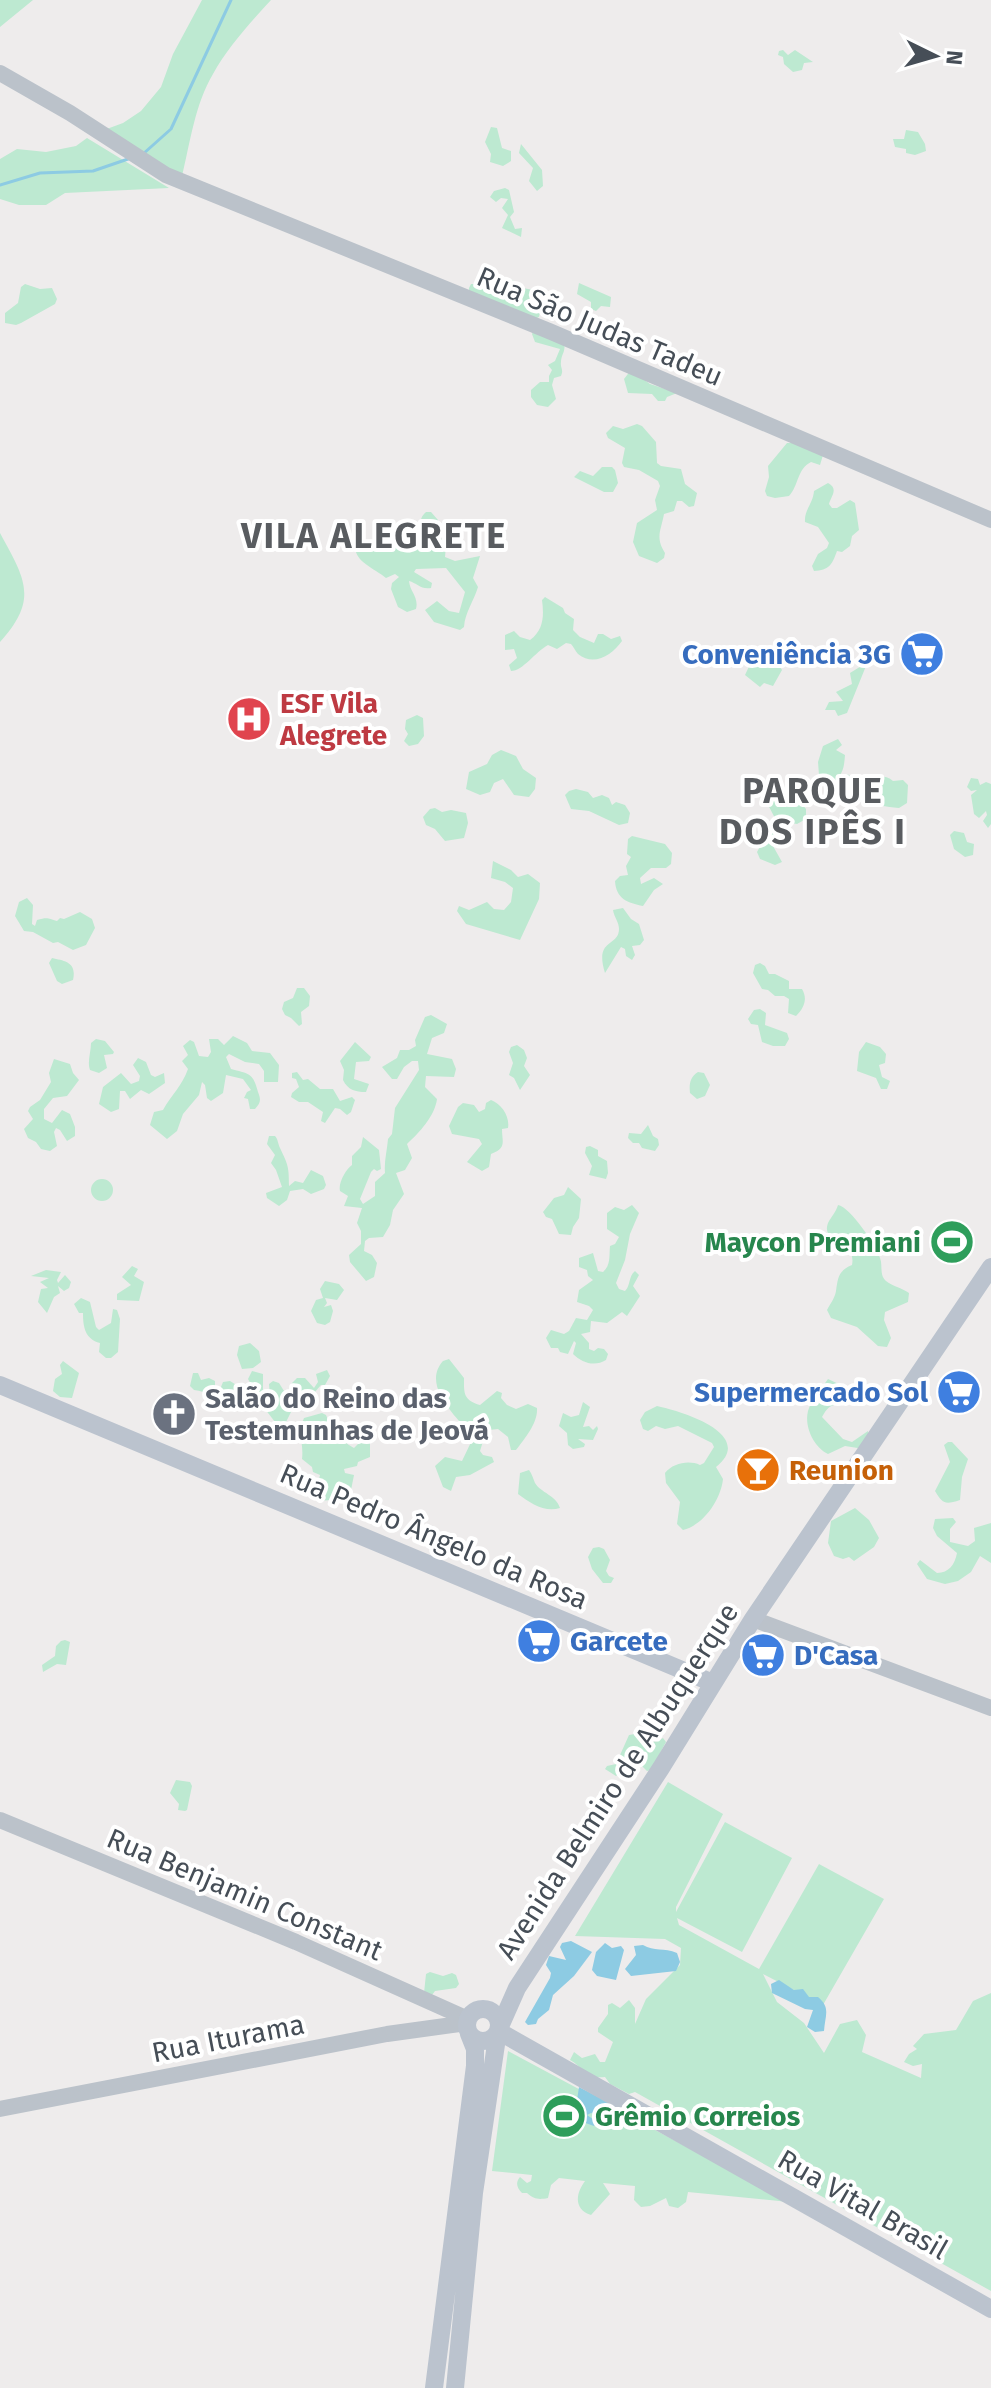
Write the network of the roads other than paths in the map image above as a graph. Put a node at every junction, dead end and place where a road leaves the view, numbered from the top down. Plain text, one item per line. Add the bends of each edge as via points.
1 (0, 73) edge
2 (991, 520) edge
3 (991, 1267) edge
4 (0, 1385) edge
5 (753, 1619) junction
6 (713, 1683) junction
7 (991, 1708) edge
8 (0, 1820) edge
9 (517, 1988) junction
10 (471, 2021) junction
11 (498, 2031) junction
12 (0, 2109) edge
13 (991, 2309) edge
14 (434, 2388) edge
15 (455, 2388) edge

1 - 2 street, Rua São Judas Tadeu via 186,184 520,319
3 - 5 main road, Avenida Belmiro de Albuquerque
4 - 6 main road, Rua Pedro Ângelo da Rosa
5 - 6 main road, Avenida Belmiro de Albuquerque
5 - 7 street
6 - 9 main road, Avenida Belmiro de Albuquerque
8 - 10 street, Rua Benjamin Constant
9 - 10 main road, Rua Iturama
9 - 11 main road, Avenida Belmiro de Albuquerque
10 - 11 main road via 475,2039 487,2041
10 - 11 main road via 491,2010
10 - 12 street, Rua Iturama
10 - 14 main road via 475,2066
11 - 13 main road, Rua Vital Brasil
11 - 15 main road, Avenida Belmiro de Albuquerque via 474,2193

